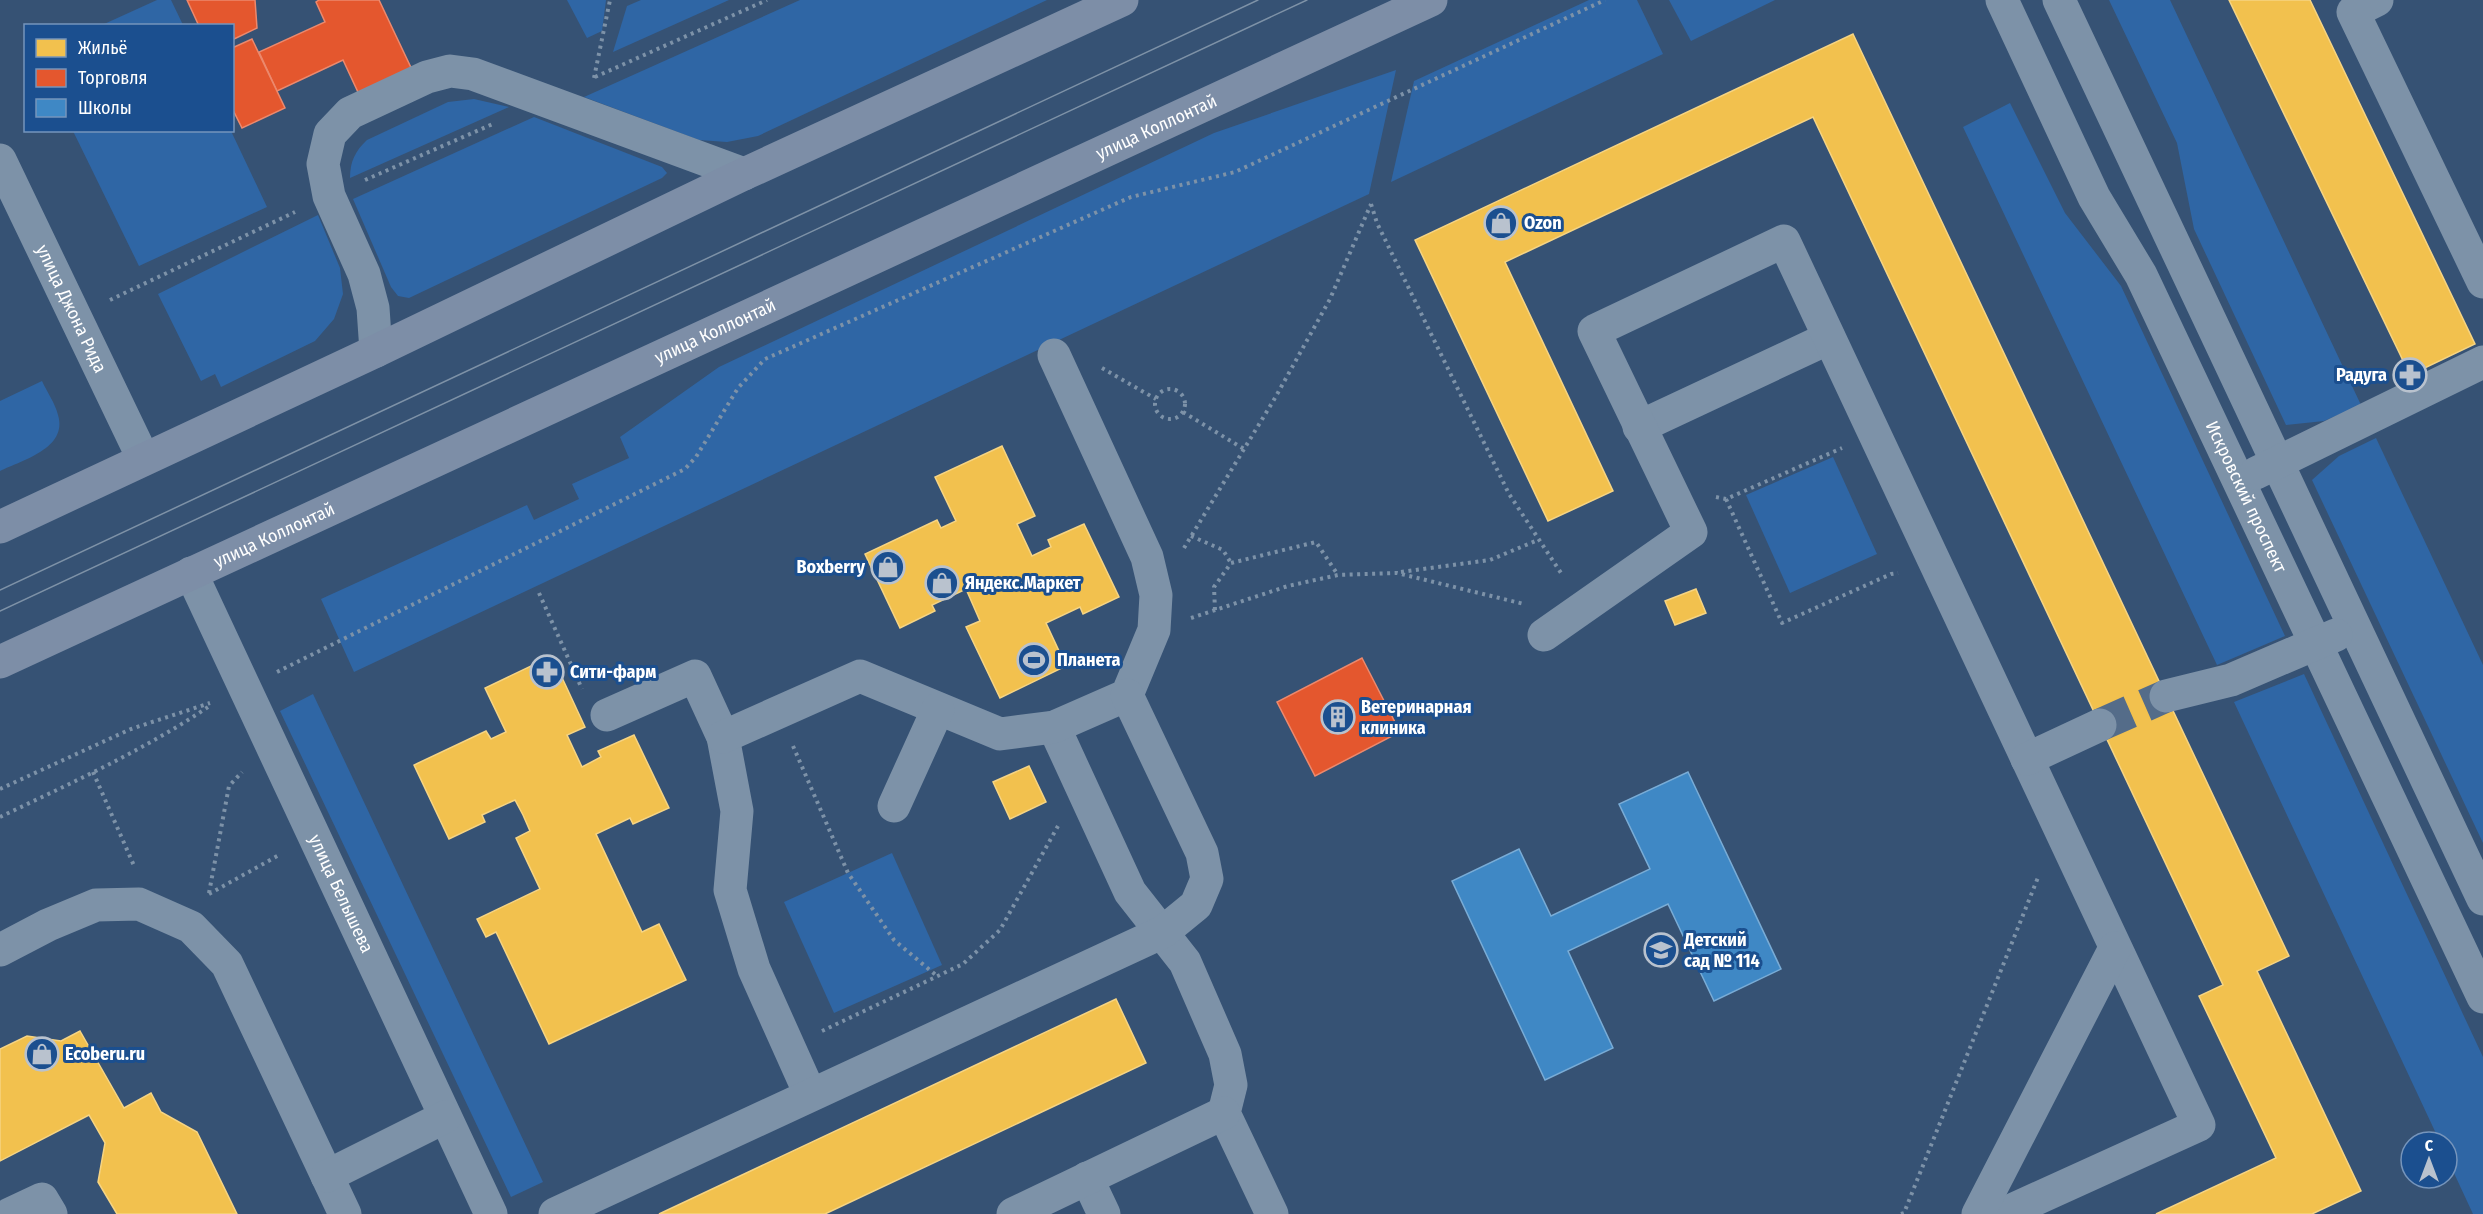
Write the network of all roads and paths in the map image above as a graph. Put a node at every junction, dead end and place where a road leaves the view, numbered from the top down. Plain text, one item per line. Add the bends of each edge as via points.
1 (610, 0) edge
2 (767, 0) edge
3 (1122, 0) edge
4 (1431, 0) edge
5 (1605, 0) edge
6 (2002, 0) edge
7 (2059, 0) edge
8 (2377, 0) edge
9 (594, 78) junction
10 (543, 101) junction
11 (0, 160) edge
12 (744, 174) junction
13 (329, 196) junction
14 (2483, 282) edge
15 (104, 303) dead end
16 (1829, 338) junction
17 (376, 351) junction
18 (1053, 355) dead end
19 (2483, 362) edge
20 (1097, 365) dead end
21 (1156, 399) junction
22 (1183, 412) junction
23 (1639, 427) junction
24 (1874, 433) junction
25 (1244, 448) junction
26 (143, 458) junction
27 (2276, 463) junction
28 (2240, 481) junction
29 (1669, 487) junction
30 (1726, 500) junction
31 (0, 527) edge
32 (1191, 536) junction
33 (1538, 540) junction
34 (1231, 563) junction
35 (1938, 570) junction
36 (191, 573) junction
37 (1397, 573) junction
38 (1338, 574) junction
39 (539, 593) dead end
40 (1156, 595) junction
41 (1215, 610) junction
42 (1578, 611) junction
43 (2353, 627) junction
44 (1154, 630) junction
45 (1544, 635) dead end
46 (2317, 644) junction
47 (0, 662) edge
48 (231, 694) junction
49 (1126, 695) junction
50 (2166, 696) tunnel mouth
51 (597, 707) joint
52 (938, 709) junction
53 (779, 712) junction
54 (2100, 725) tunnel mouth
55 (1054, 727) junction
56 (723, 737) junction
57 (2027, 759) junction
58 (249, 765) dead end
59 (93, 772) junction
60 (1081, 786) junction
61 (0, 789) edge
62 (894, 806) dead end
63 (0, 817) edge
64 (2058, 826) junction
65 (289, 850) dead end
66 (209, 894) junction
67 (2483, 899) edge
68 (139, 904) junction
69 (191, 927) junction
70 (1163, 932) junction
71 (2115, 948) junction
72 (0, 950) edge
73 (937, 976) junction
74 (2483, 997) edge
75 (789, 1047) junction
76 (810, 1094) junction
77 (1224, 1113) junction
78 (446, 1117) junction
79 (327, 1176) junction
80 (1088, 1178) junction
81 (1903, 1213) edge
82 (10, 1214) edge
83 (51, 1214) edge
84 (345, 1214) edge
85 (491, 1214) edge
86 (555, 1214) edge
87 (1013, 1214) edge
88 (1104, 1214) edge
89 (1272, 1214) edge
90 (1978, 1214) edge
91 (2003, 1214) edge

1 - 9 path
2 - 9 path
3 - 12 main road
4 - 36 main road, улица Коллонтай
5 - 48 path via 1235,172 1131,197 765,359 738,388 685,469
6 - 28 street, Искровский проспект via 2094,197 2141,275
7 - 27 street
8 - 14 street via 2353,12
9 - 10 path
10 - 12 street
10 - 13 path
10 - 13 street via 473,74 450,71 427,77 350,113 330,134 323,164
11 - 26 street, улица Джона Рида
12 - 17 main road
13 - 15 path
13 - 17 street via 364,274 373,308
16 - 23 street
16 - 23 street via 1784,242 1594,331
16 - 24 street
17 - 26 main road
18 - 40 street via 1147,557
19 - 27 street
20 - 21 path
21 - 22 path via 1161,415 1177,417
21 - 22 path via 1168,389 1177,390 1185,403
22 - 25 path
23 - 29 street
24 - 30 path
24 - 35 street
25 - 32 path
25 - 33 path via 1330,299 1371,204 1509,494
26 - 31 main road
27 - 28 street
27 - 43 street
28 - 46 street, Искровский проспект
29 - 30 path
29 - 42 street via 1690,532
30 - 35 path via 1782,623 1891,574
32 - 34 path via 1223,550
32 - 40 path
33 - 37 path via 1490,560
33 - 42 path
34 - 38 path via 1316,542
34 - 41 path via 1214,587
35 - 57 street
36 - 47 main road, улица Коллонтай
36 - 48 street, улица Белышева
37 - 38 path
37 - 42 path
38 - 41 path
39 - 51 path
40 - 44 street
41 - 44 path
42 - 45 street
43 - 46 street
43 - 67 street
44 - 49 street
46 - 50 street via 2231,680
46 - 74 street, Искровский проспект
48 - 59 path via 179,727
48 - 61 path via 131,729
48 - 78 street, улица Белышева
49 - 55 street
49 - 70 street via 1202,853 1207,879 1196,905
51 - 56 street via 695,676
52 - 53 street via 860,676
52 - 55 street via 1000,734
52 - 62 street
53 - 56 street
53 - 73 path via 848,873 894,940
54 - 57 street
55 - 60 street
56 - 75 street via 736,811 730,890 754,969
57 - 64 street
58 - 66 path via 229,786
59 - 63 path
59 - 68 path via 135,869
60 - 70 street via 1130,891
60 - 73 path via 1000,930 963,964
64 - 71 street
64 - 81 path
65 - 66 path
66 - 69 path
68 - 69 street
68 - 72 street via 96,905
69 - 79 street via 227,964
70 - 76 street
70 - 77 street via 1185,962 1226,1054 1230,1084
71 - 90 street
71 - 91 street via 2199,1125
73 - 75 path
75 - 76 street
76 - 86 street
77 - 80 street
77 - 89 street
78 - 79 street
78 - 85 street, улица Белышева
79 - 84 street
80 - 87 street
80 - 88 street
82 - 83 street via 42,1199

